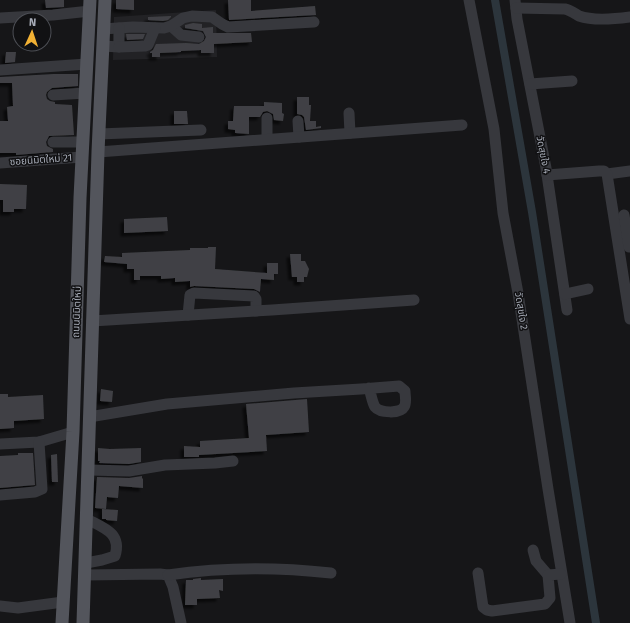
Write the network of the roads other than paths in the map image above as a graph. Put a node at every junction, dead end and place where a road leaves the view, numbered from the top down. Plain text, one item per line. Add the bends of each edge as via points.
1 (105, 0) edge
2 (469, 0) edge
3 (515, 4) edge
4 (90, 6) edge
5 (630, 17) edge
6 (0, 18) edge
7 (314, 22) dead end
8 (171, 26) junction
9 (119, 28) junction
10 (155, 28) junction
11 (104, 30) junction
12 (199, 37) dead end
13 (103, 46) junction
14 (120, 47) junction
15 (87, 64) junction
16 (0, 70) edge
17 (572, 81) dead end
18 (530, 84) junction
19 (85, 93) junction
20 (53, 95) dead end
21 (349, 114) dead end
22 (267, 118) dead end
23 (298, 121) dead end
24 (462, 125) dead end
25 (201, 130) dead end
26 (350, 132) junction
27 (99, 134) junction
28 (299, 137) junction
29 (267, 139) junction
30 (52, 142) dead end
31 (83, 142) junction
32 (98, 152) junction
33 (82, 157) junction
34 (0, 163) edge
35 (630, 171) edge
36 (607, 174) junction
37 (547, 175) junction
38 (623, 216) edge
39 (629, 247) edge
40 (588, 289) dead end
41 (565, 294) junction
42 (414, 300) dead end
43 (567, 310) dead end
44 (256, 311) junction
45 (188, 315) junction
46 (630, 316) edge
47 (92, 321) junction
48 (369, 388) dead end
49 (89, 417) junction
50 (73, 432) junction
51 (39, 442) junction
52 (0, 444) edge
53 (233, 461) dead end
54 (89, 470) junction
55 (0, 495) edge
56 (87, 519) junction
57 (533, 550) dead end
58 (86, 569) junction
59 (331, 573) dead end
60 (478, 573) dead end
61 (561, 574) junction
62 (168, 575) junction
63 (548, 575) junction
64 (63, 602) junction
65 (0, 606) edge
66 (62, 623) edge
67 (83, 623) edge
68 (181, 623) edge
69 (570, 623) edge

1 - 11 main road, ถนนนิมิตใหม่
2 - 61 street, วัดสุขใจ 2 via 494,129 503,214 518,293
3 - 5 street via 572,10 579,16 591,18
3 - 18 street, วัดสุขใจ 4
4 - 6 street via 53,15
4 - 15 main road, ถนนนิมิตใหม่
7 - 8 street via 228,27 212,17 192,16 183,18
8 - 10 street
8 - 12 street via 181,36
9 - 10 street
9 - 11 street
9 - 14 street
10 - 14 street via 148,45
11 - 13 main road, ถนนนิมิตใหม่
13 - 14 street
13 - 27 main road, ถนนนิมิตใหม่
15 - 16 street
15 - 19 main road, ถนนนิมิตใหม่
17 - 18 street
18 - 37 street, วัดสุขใจ 4
19 - 20 street
19 - 31 main road, ถนนนิมิตใหม่
21 - 26 street
22 - 29 street
23 - 28 street
24 - 26 street
25 - 27 street
26 - 28 street
27 - 32 main road, ถนนนิมิตใหม่
28 - 29 street
29 - 32 street
30 - 31 street
31 - 33 main road, ถนนนิมิตใหม่
32 - 47 main road, ถนนนิมิตใหม่
33 - 34 street, ซอยนิมิตใหม่ 21
33 - 50 main road, ถนนนิมิตใหม่
35 - 36 street
36 - 37 street via 599,171
36 - 38 street
37 - 41 street, วัดสุขใจ 4
38 - 39 street
38 - 46 street
40 - 41 street
41 - 43 street, วัดสุขใจ 4
42 - 44 street
44 - 45 street
44 - 45 street via 254,296 194,293 190,295
45 - 47 street
47 - 49 main road, ถนนนิมิตใหม่
48 - 49 street via 167,404
49 - 54 main road, ถนนนิมิตใหม่
50 - 51 street
50 - 64 main road, ถนนนิมิตใหม่
51 - 52 street
51 - 55 street via 42,489
53 - 54 street via 165,464 132,471
54 - 56 main road, ถนนนิมิตใหม่
56 - 58 main road, ถนนนิมิตใหม่
56 - 58 street via 111,532 117,548 115,556
57 - 63 street via 536,561
58 - 62 street
58 - 67 main road, ถนนนิมิตใหม่
59 - 62 street via 265,568
60 - 63 street via 483,607 492,611 546,604 550,598
61 - 63 street
61 - 69 street, วัดสุขใจ 2
62 - 68 street
64 - 65 street via 18,608
64 - 66 main road, ถนนนิมิตใหม่

